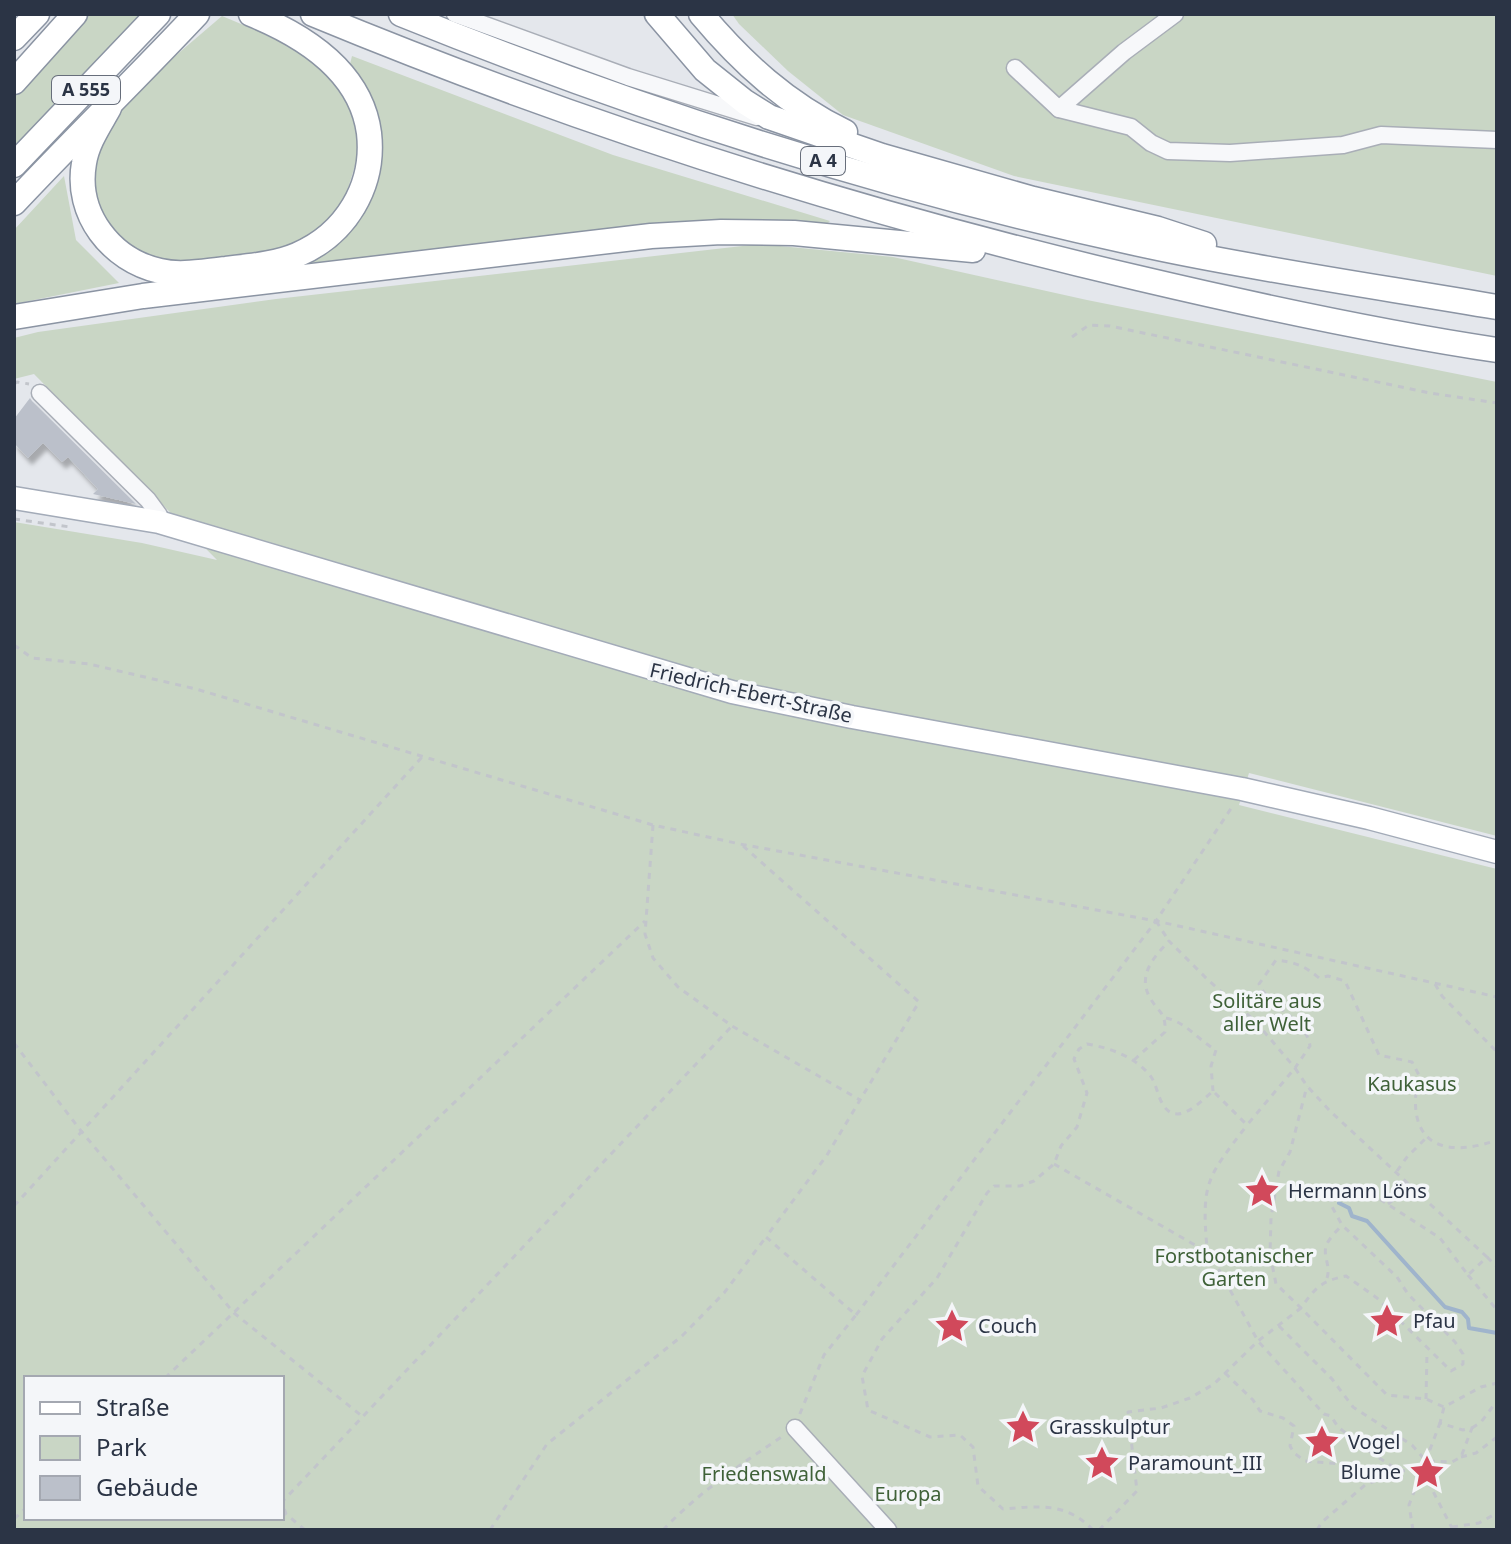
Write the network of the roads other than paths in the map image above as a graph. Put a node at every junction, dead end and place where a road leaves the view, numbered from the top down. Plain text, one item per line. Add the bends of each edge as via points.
1 (37, 14) edge
2 (75, 14) edge
3 (158, 14) edge
4 (197, 14) edge
5 (313, 14) edge
6 (401, 14) edge
7 (455, 14) edge
8 (657, 14) edge
9 (701, 14) edge
10 (1175, 14) edge
11 (255, 16) edge
12 (14, 38) edge
13 (401, 51) junction
14 (1015, 68) dead end
15 (14, 82) edge
16 (109, 108) junction
17 (1059, 109) junction
18 (797, 129) junction
19 (1497, 140) edge
20 (14, 165) edge
21 (978, 183) junction
22 (14, 203) edge
23 (1040, 255) junction
24 (1258, 266) junction
25 (1497, 307) edge
26 (14, 317) edge
27 (1497, 350) edge
28 (40, 393) dead end
29 (14, 498) edge
30 (159, 522) junction
31 (1497, 852) edge
32 (795, 1428) road end
33 (888, 1530) edge

1 - 12 highway
2 - 15 highway, A 555
3 - 20 highway, A 555
4 - 16 highway
5 - 13 highway, A 4
6 - 24 highway, A 4 via 675,114 883,179 1071,229
7 - 18 lane via 665,90
8 - 18 highway via 725,88
9 - 21 highway via 752,69 822,121
10 - 17 lane
11 - 13 highway
11 - 16 highway via 333,63 356,92 365,116 369,158 359,197 341,225 313,247 279,261 189,273 160,271 121,254 93,221 82,181 88,146
13 - 23 highway, A 4 via 771,180
14 - 17 lane
16 - 22 highway
17 - 19 lane via 1131,127 1168,151 1230,153 1343,145 1381,135
18 - 21 highway
21 - 24 highway via 1158,229
23 - 26 highway via 794,233 651,236 129,298
23 - 27 highway, A 4 via 1284,312
24 - 25 highway, A 4
28 - 30 lane via 148,500
29 - 30 main road, Friedrich-Ebert-Straße
30 - 31 main road, Friedrich-Ebert-Straße via 732,692 1242,789
32 - 33 lane

